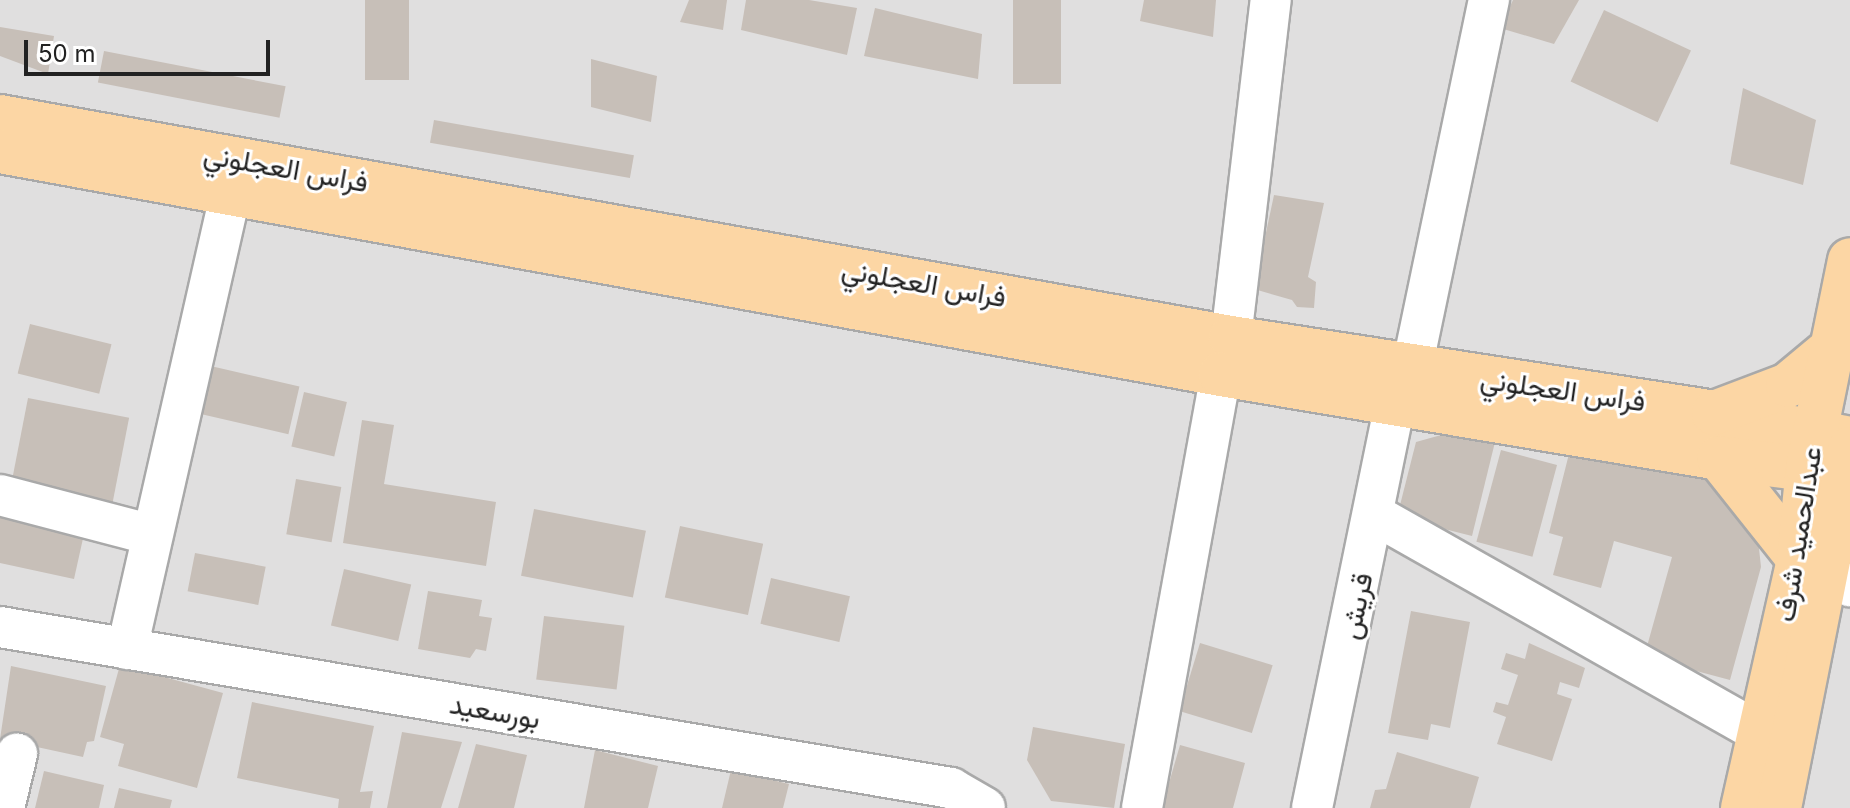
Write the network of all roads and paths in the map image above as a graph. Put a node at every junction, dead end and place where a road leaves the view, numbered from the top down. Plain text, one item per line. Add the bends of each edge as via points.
1 (1271, 0) edge
2 (1489, 0) edge
3 (0, 117) edge
4 (0, 151) edge
5 (231, 190) junction
6 (1850, 260) edge
7 (1831, 349) junction
8 (1226, 356) junction
9 (1404, 385) junction
10 (1714, 413) junction
11 (1834, 452) edge
12 (1719, 458) junction
13 (0, 495) edge
14 (1375, 515) junction
15 (149, 534) junction
16 (1826, 573) edge
17 (0, 627) edge
18 (127, 649) junction
19 (1759, 732) junction
20 (17, 754) dead end
21 (4, 808) edge
22 (985, 808) edge
23 (1142, 808) edge
24 (1312, 808) edge
25 (1743, 808) edge
26 (1779, 808) edge

1 - 8 street
2 - 9 street, قريش
3 - 8 main road, فراس العجلوني
4 - 5 main road, فراس العجلوني
5 - 8 main road, فراس العجلوني
5 - 15 street
6 - 7 main road, عبدالحميد شرف
7 - 10 main road via 1788,385
7 - 11 main road, عبدالحميد شرف
8 - 9 main road, فراس العجلوني
8 - 23 street
9 - 10 main road, فراس العجلوني
9 - 12 main road, فراس العجلوني
9 - 14 street, قريش
10 - 11 main road, فراس العجلوني
11 - 12 main road, فراس العجلوني
11 - 16 main road, عبدالحميد شرف
12 - 16 main road
13 - 15 street
14 - 19 street
14 - 24 street, قريش
15 - 18 street
16 - 19 main road, عبدالحميد شرف
16 - 26 main road, عبدالحميد شرف
17 - 18 street, بورسعيد
18 - 22 street, بورسعيد via 951,788
19 - 25 main road, عبدالحميد شرف
20 - 21 street

